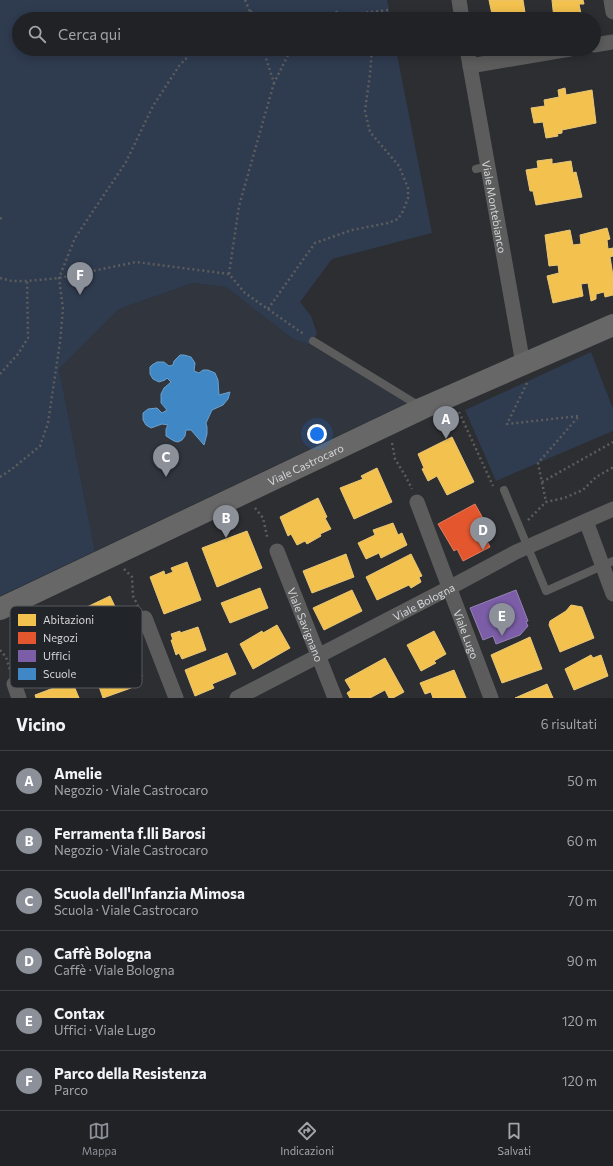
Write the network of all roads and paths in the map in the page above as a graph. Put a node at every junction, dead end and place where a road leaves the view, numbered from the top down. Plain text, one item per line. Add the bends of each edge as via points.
1 (245, 0) edge
2 (458, 0) edge
3 (611, 0) edge
4 (389, 10) dead end
5 (252, 11) edge
6 (375, 11) joint
7 (366, 12) edge
8 (461, 12) edge
9 (613, 12) edge
10 (613, 42) edge
11 (601, 44) edge
12 (189, 56) edge
13 (266, 56) edge
14 (288, 56) edge
15 (371, 56) edge
16 (468, 56) edge
17 (529, 56) edge
18 (470, 66) junction
19 (274, 83) junction
20 (4, 216) dead end
21 (0, 219) edge
22 (229, 274) junction
23 (0, 278) edge
24 (59, 278) junction
25 (27, 281) junction
26 (268, 309) junction
27 (613, 325) edge
28 (313, 341) joint
29 (526, 372) junction
30 (0, 374) edge
31 (450, 393) junction
32 (424, 408) junction
33 (388, 425) junction
34 (613, 442) edge
35 (613, 469) edge
36 (0, 477) edge
37 (542, 482) junction
38 (504, 490) joint
39 (243, 494) junction
40 (417, 502) joint
41 (546, 502) junction
42 (613, 509) edge
43 (586, 521) junction
44 (525, 540) junction
45 (277, 550) joint
46 (111, 556) junction
47 (608, 563) edge
48 (449, 588) junction
49 (613, 594) edge
50 (138, 606) edge
51 (0, 609) edge
52 (142, 612) edge
53 (145, 618) joint
54 (0, 650) edge
55 (318, 656) junction
56 (10, 671) edge
57 (15, 688) edge
58 (19, 698) edge
59 (176, 698) edge
60 (237, 698) edge
61 (335, 698) edge
62 (491, 698) edge

1 - 5 path
2 - 8 street
3 - 9 street
4 - 6 path
6 - 7 path
10 - 11 street
12 - 24 path via 153,106 126,162 74,238
13 - 19 path
14 - 19 path
15 - 26 path via 365,111 370,132 399,166 408,188 408,198 403,211 398,219 388,223 352,230 315,243
16 - 18 street, Viale Montebianco
17 - 18 street
18 - 29 street, Viale Montebianco via 482,168
19 - 22 path via 239,206
20 - 21 path
22 - 24 path via 136,262
22 - 26 path via 245,293
23 - 25 path
24 - 25 path
24 - 36 path via 63,309 48,423 40,446
25 - 30 path via 28,338
26 - 28 path
27 - 29 street, Viale Castrocaro
28 - 32 lane
29 - 31 street, Viale Castrocaro
29 - 37 path via 507,424 579,416 538,463
31 - 32 street, Viale Castrocaro
31 - 38 path via 497,493
32 - 33 street, Viale Castrocaro
33 - 39 street, Viale Castrocaro
33 - 40 path via 395,459
34 - 37 path
35 - 41 path via 596,477 583,490
37 - 41 path
38 - 44 lane
39 - 45 path via 263,518 266,536
39 - 46 street, Viale Castrocaro
40 - 48 street, Viale Lugo
41 - 44 path via 526,522
42 - 43 street, Viale Bologna
43 - 44 street, Viale Bologna
43 - 47 street
44 - 47 lane via 546,591
44 - 48 street, Viale Bologna
45 - 55 street, Viale Savignano
46 - 50 path via 132,576 133,596
46 - 51 street, Viale Castrocaro
47 - 49 street
48 - 55 street, Viale Bologna
48 - 62 street, Viale Lugo
52 - 53 path
53 - 59 street
54 - 56 path
55 - 60 street, Viale Bologna
55 - 61 street, Viale Savignano
57 - 58 street

